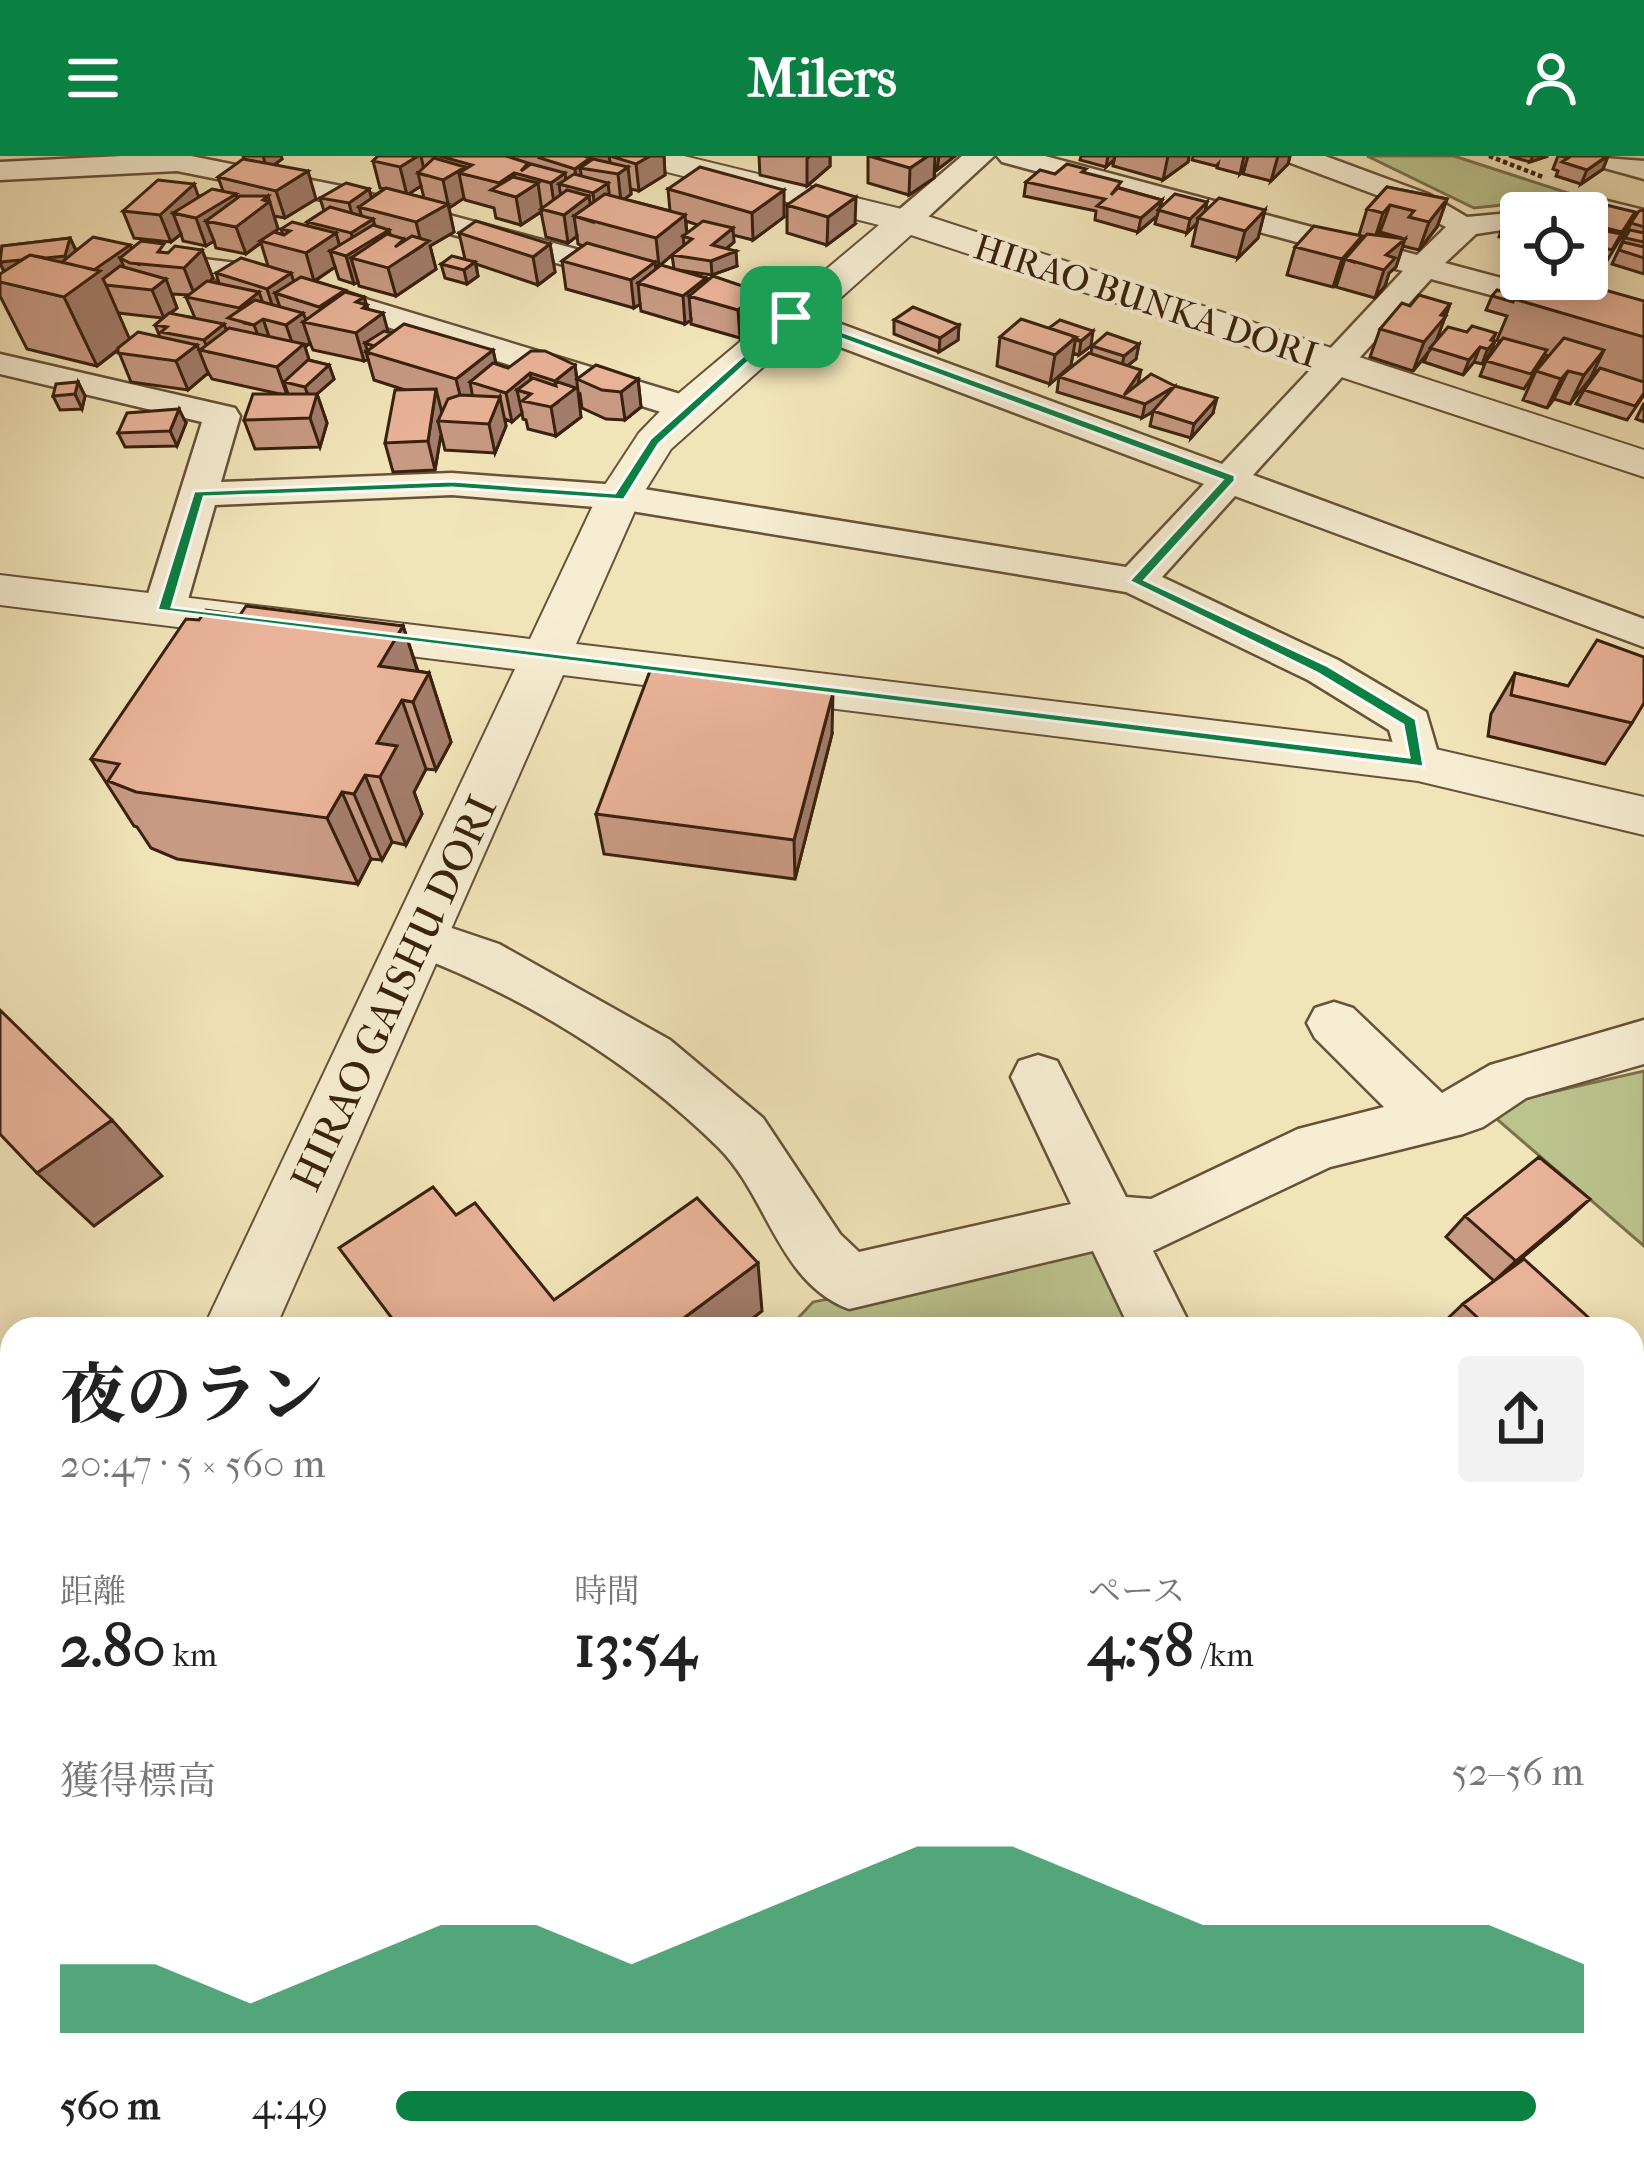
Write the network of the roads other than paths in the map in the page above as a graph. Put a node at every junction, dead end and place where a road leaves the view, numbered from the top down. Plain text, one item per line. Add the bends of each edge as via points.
1 (643, 156) edge
2 (979, 156) edge
3 (1012, 156) edge
4 (1298, 156) edge
5 (1593, 156) edge
6 (43, 162) edge
7 (0, 171) edge
8 (1644, 171) edge
9 (373, 176) edge
10 (340, 195) junction
11 (1629, 214) edge
12 (905, 220) junction
13 (308, 221) edge
14 (1500, 221) edge
15 (1466, 226) junction
16 (275, 246) edge
17 (0, 265) edge
18 (1427, 268) junction
19 (242, 272) junction
20 (205, 300) edge
21 (791, 317) junction
22 (1644, 326) edge
23 (130, 356) edge
24 (1338, 363) junction
25 (0, 364) edge
26 (92, 384) junction
27 (687, 408) junction
28 (1644, 464) edge
29 (1231, 478) junction
30 (198, 494) junction
31 (619, 497) junction
32 (1136, 581) junction
33 (0, 590) edge
34 (164, 610) junction
35 (1644, 634) edge
36 (546, 657) junction
37 (1418, 764) junction
38 (1644, 816) edge
39 (418, 936) junction
40 (1334, 1023) dead end
41 (1644, 1042) edge
42 (1038, 1077) dead end
43 (1430, 1118) junction
44 (1107, 1222) junction
45 (244, 1317) edge
46 (1154, 1317) edge

1 - 12 street, HIRAO BUNKA DORI
2 - 12 street
3 - 18 street
4 - 15 street
5 - 8 street
6 - 7 street
6 - 10 street via 177,162
8 - 11 street
9 - 10 street
10 - 13 street
10 - 21 street
12 - 21 street, HIRAO GAISHU DORI
12 - 24 street, HIRAO BUNKA DORI
14 - 15 street
15 - 18 street
16 - 19 street
17 - 19 street via 114,258
18 - 22 street
18 - 24 street
19 - 20 street
19 - 27 street
21 - 27 street, HIRAO GAISHU DORI
21 - 29 street
23 - 26 street
24 - 28 street, HIRAO BUNKA DORI
24 - 29 street
25 - 26 street
26 - 30 street via 222,416
27 - 31 street, HIRAO GAISHU DORI
29 - 32 street
29 - 35 street
30 - 31 street via 452,484
30 - 34 street
31 - 32 street
31 - 36 street, HIRAO GAISHU DORI
32 - 37 street via 1323,670 1410,723
33 - 34 street
34 - 36 street
36 - 37 street
36 - 39 street, HIRAO GAISHU DORI
37 - 38 street
39 - 44 street via 481,958 651,1054 743,1135 819,1253 849,1282
39 - 45 street, HIRAO GAISHU DORI
40 - 43 street
41 - 43 street via 1509,1081 1462,1111
42 - 44 street
43 - 44 street via 1318,1146 1155,1225
44 - 46 street

